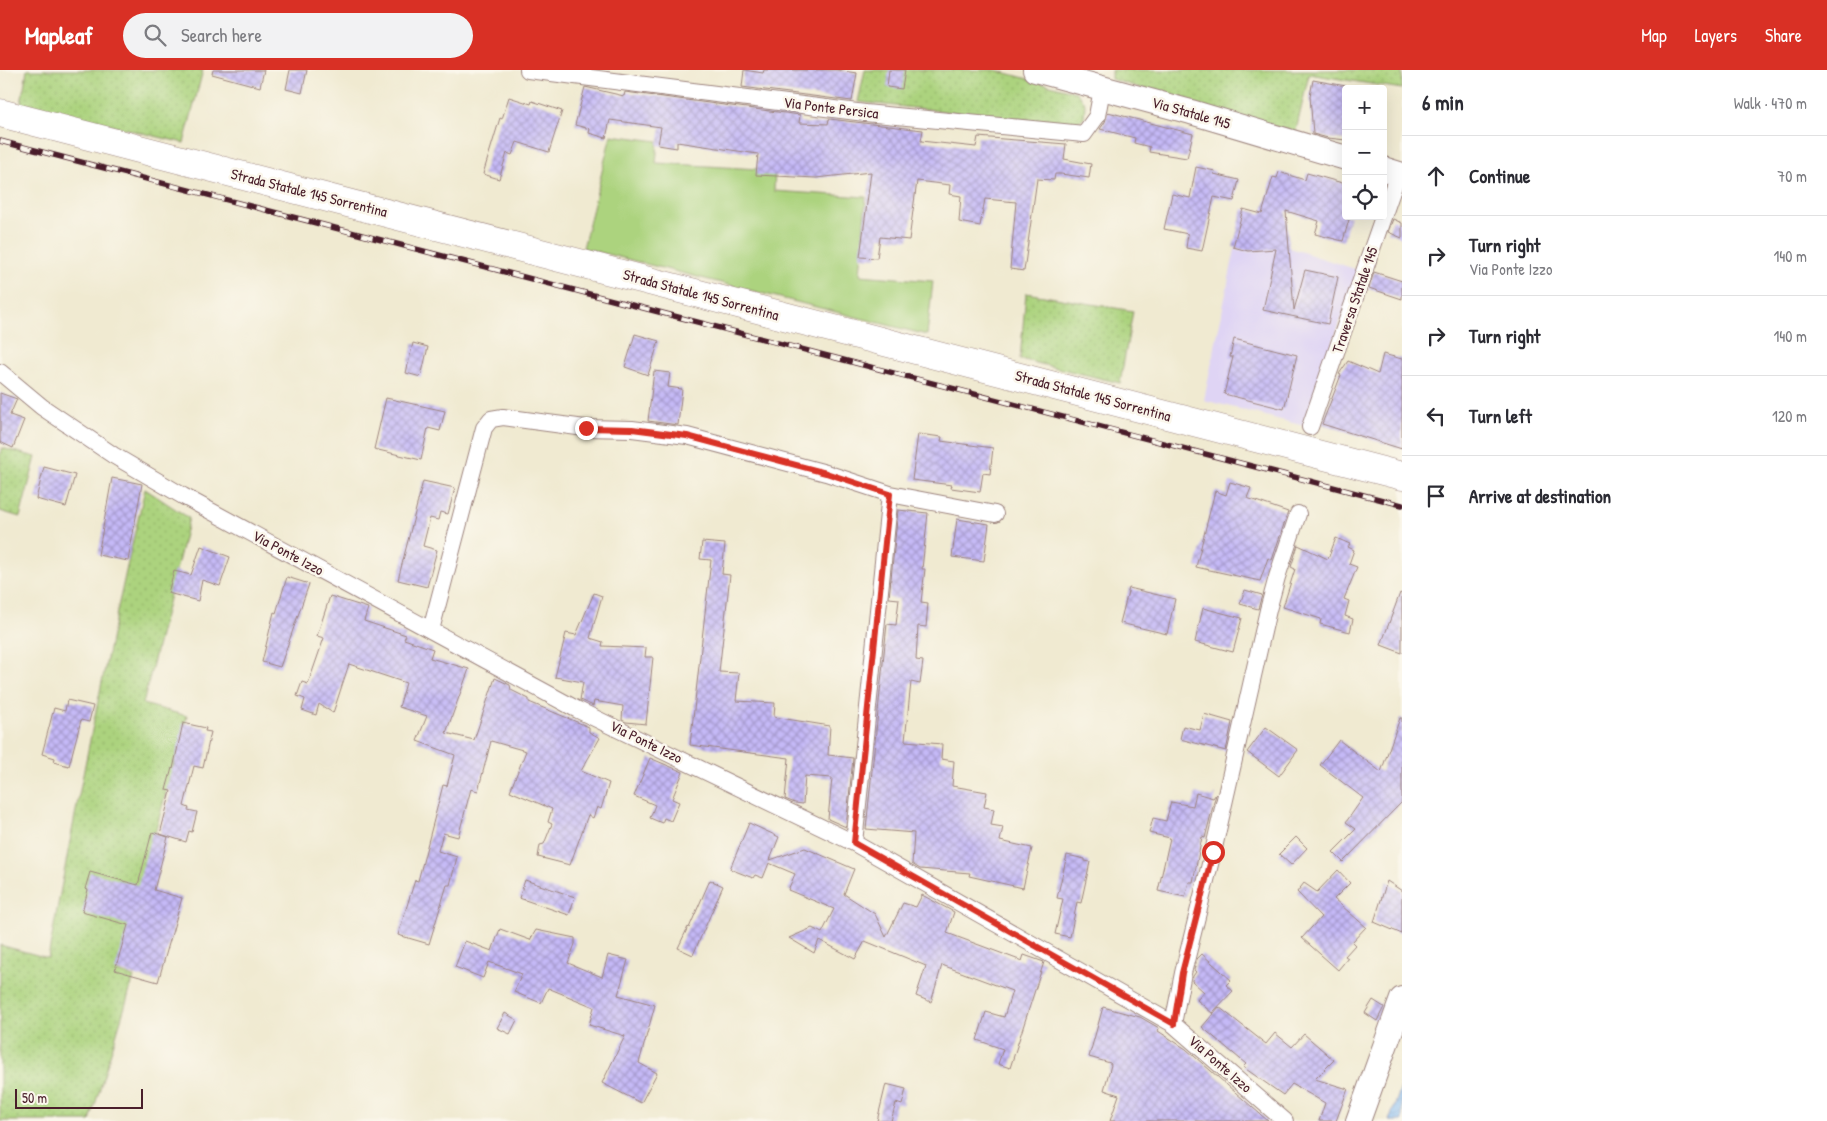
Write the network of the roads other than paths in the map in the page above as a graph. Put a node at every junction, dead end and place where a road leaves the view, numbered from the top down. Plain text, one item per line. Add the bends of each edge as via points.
1 (528, 70) edge
2 (1034, 70) edge
3 (1102, 89) junction
4 (0, 113) edge
5 (1342, 157) edge
6 (1394, 173) edge
7 (0, 372) edge
8 (1310, 427) dead end
9 (1402, 476) edge
10 (890, 494) junction
11 (994, 514) dead end
12 (1298, 514) dead end
13 (431, 630) junction
14 (854, 843) junction
15 (1402, 999) edge
16 (1174, 1024) junction
17 (1285, 1121) edge
18 (1358, 1121) edge

1 - 3 street, Via Ponte Persica via 865,113 1084,134 1097,116
2 - 3 main road, Via Statale 145
3 - 5 main road, Via Statale 145
4 - 9 highway, Strada Statale 145 Sorrentina
6 - 8 street, Traversa Statale 145
7 - 13 street, Via Ponte Izzo via 42,407 113,455 264,541
10 - 11 street
10 - 13 street via 826,473 687,436 503,417 491,419 484,428
10 - 14 street
12 - 16 street via 1268,610 1182,973
13 - 14 street, Via Ponte Izzo via 578,710
14 - 16 street, Via Ponte Izzo
15 - 18 main road
16 - 17 street, Via Ponte Izzo

